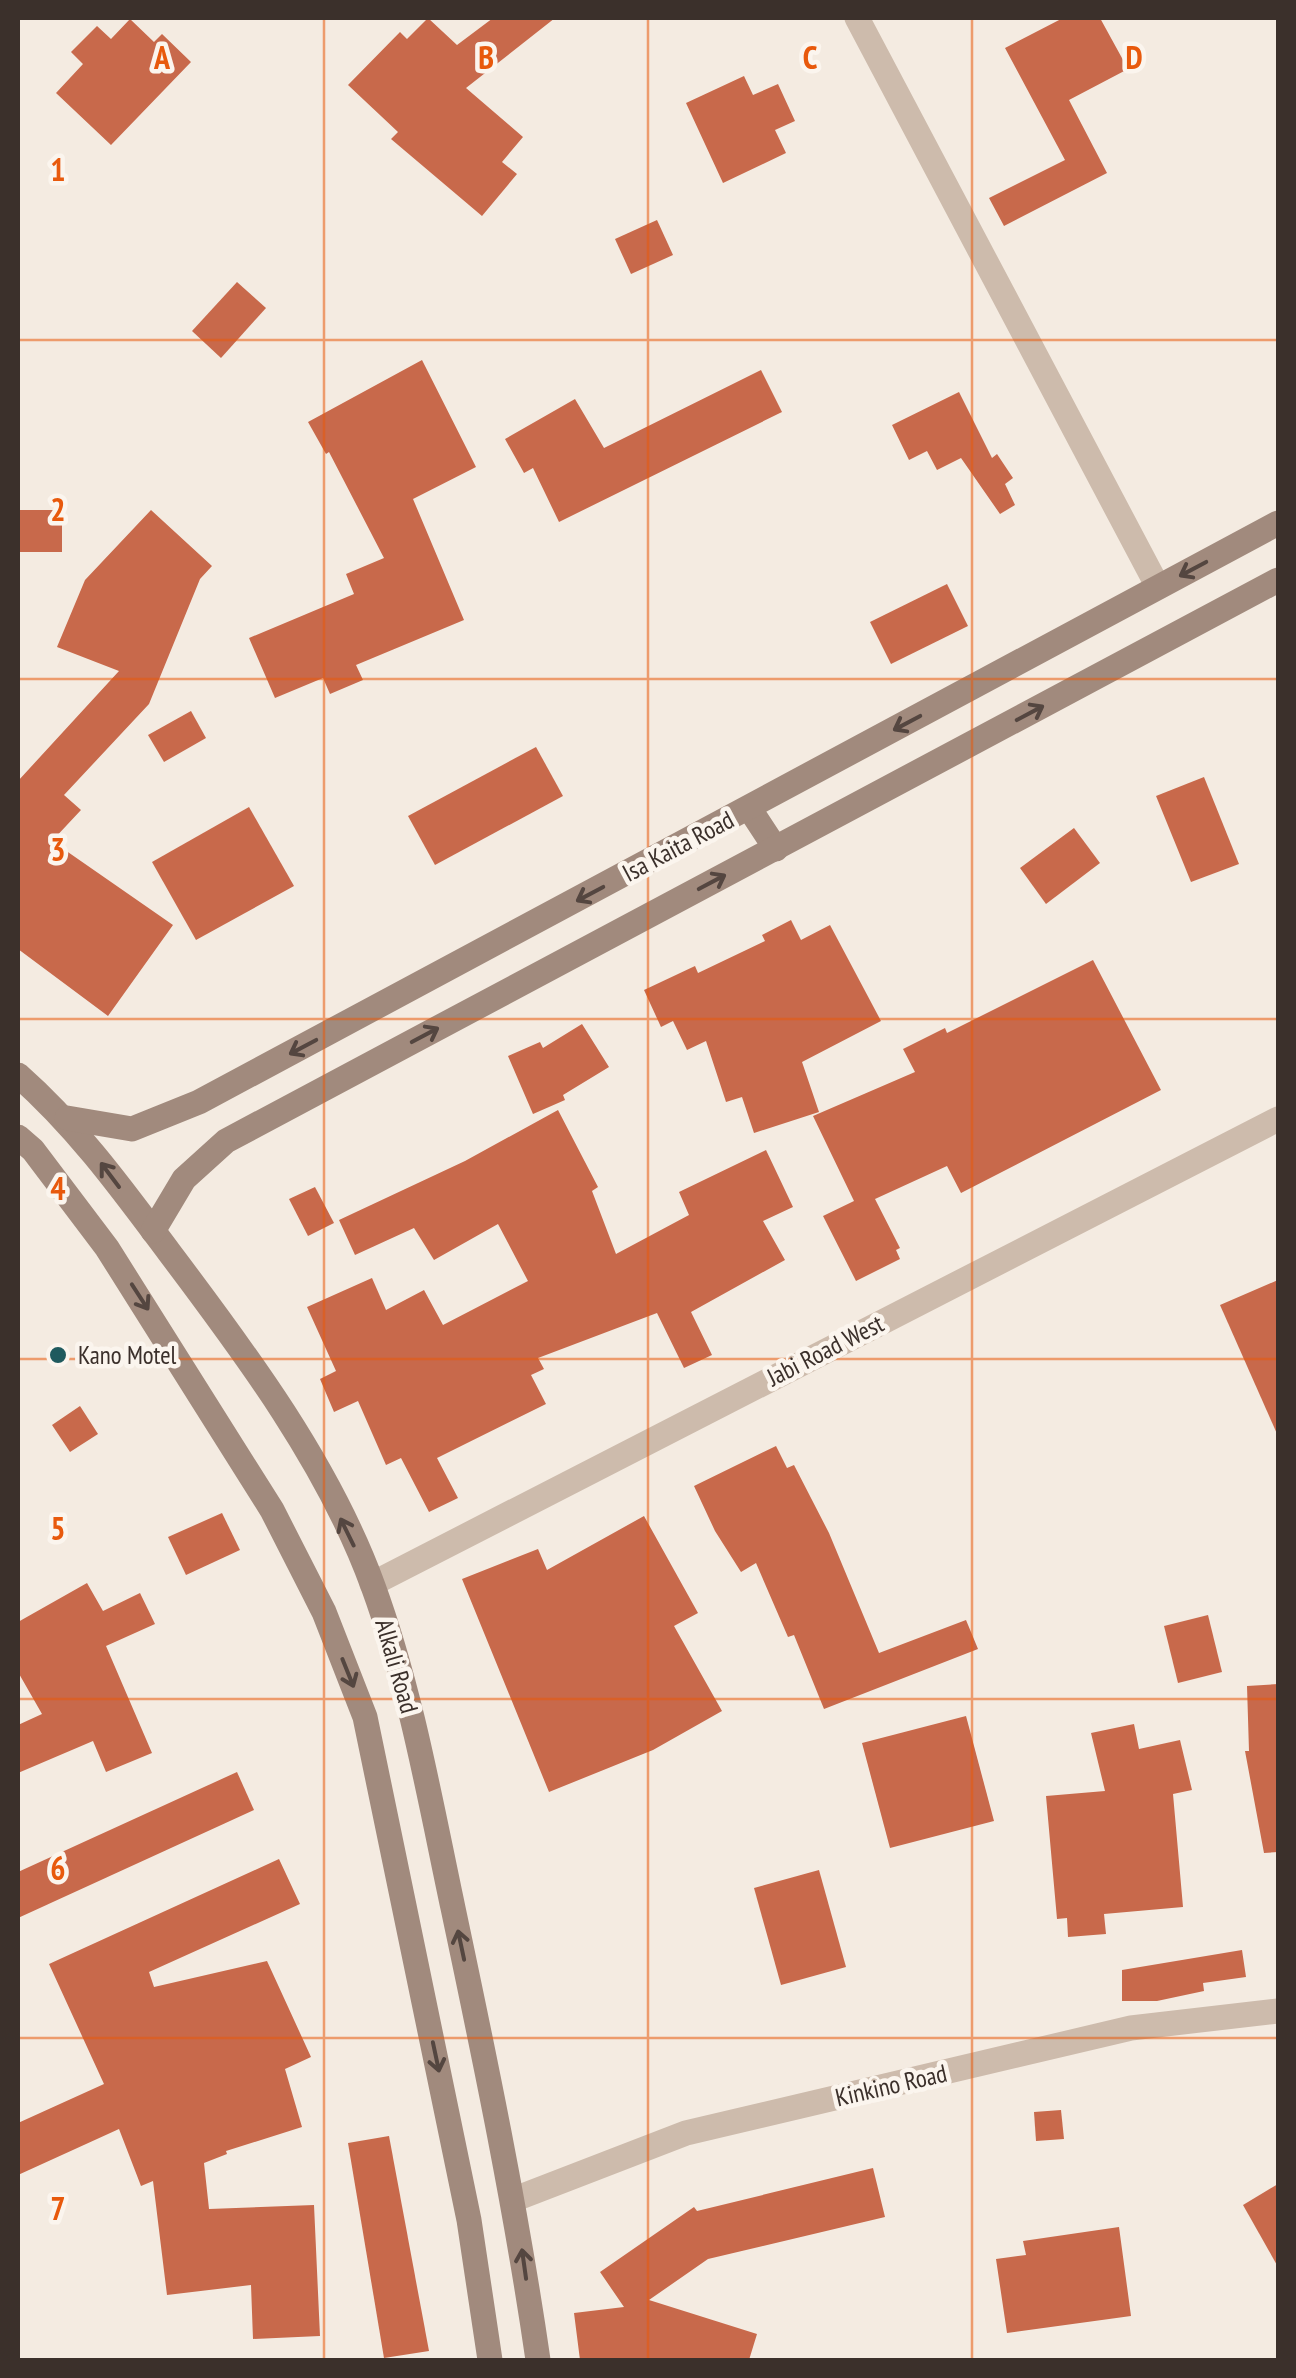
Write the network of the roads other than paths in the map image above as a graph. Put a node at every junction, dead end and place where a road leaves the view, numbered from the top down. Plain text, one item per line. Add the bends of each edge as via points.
1 (857, 18) edge
2 (1278, 522) edge
3 (1278, 580) edge
4 (1158, 587) junction
5 (749, 808) junction
6 (776, 849) junction
7 (18, 1076) edge
8 (67, 1118) junction
9 (1278, 1119) edge
10 (18, 1136) edge
11 (153, 1230) junction
12 (372, 1584) junction
13 (1278, 2012) edge
14 (515, 2199) junction
15 (490, 2360) edge
16 (538, 2360) edge

1 - 4 street
2 -> 4 main road, Isa Kaita Road
6 -> 3 main road, Isa Kaita Road
4 -> 5 main road, Isa Kaita Road
5 - 6 main road
5 -> 8 main road, Isa Kaita Road via 199,1102 132,1129
11 -> 6 main road, Isa Kaita Road via 184,1179 226,1141
7 - 8 main road, Alkali Road
11 -> 8 main road, Alkali Road
9 - 12 street, Jabi Road West
10 -> 15 main road, Alkali Road via 107,1248 200,1390 324,1612 358,1700 469,2220
12 -> 11 main road, Alkali Road via 324,1485 250,1360
14 -> 12 main road, Alkali Road via 410,1705
13 - 14 street, Kinkino Road via 1130,2028 686,2133
16 -> 14 main road, Alkali Road

